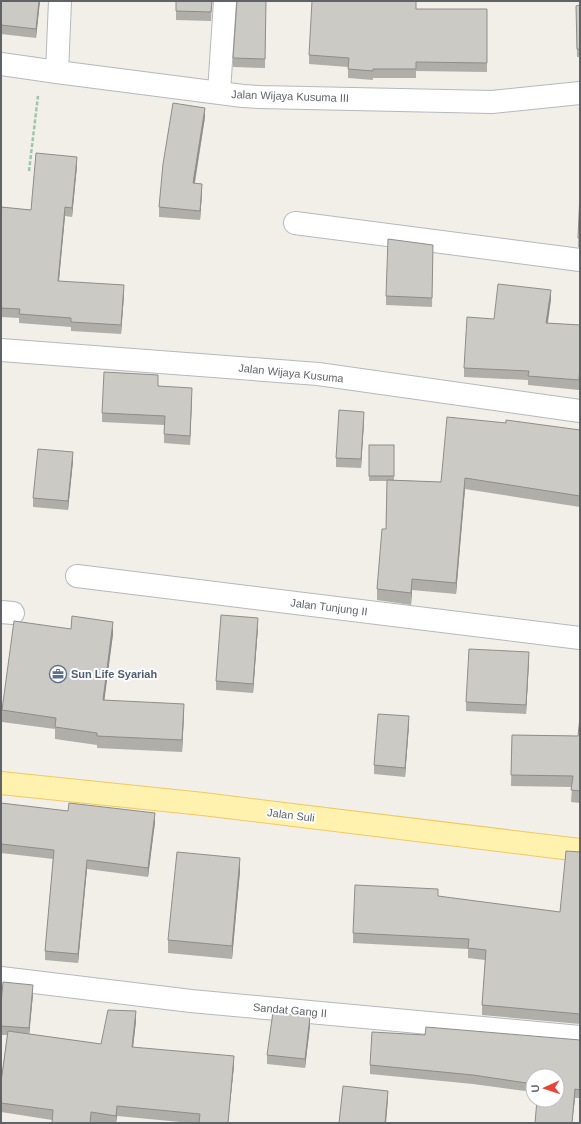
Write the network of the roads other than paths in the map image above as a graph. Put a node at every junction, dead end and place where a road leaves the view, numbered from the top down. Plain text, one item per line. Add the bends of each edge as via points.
1 (60, 1) edge
2 (225, 1) edge
3 (1, 64) edge
4 (49, 71) junction
5 (219, 92) junction
6 (580, 93) edge
7 (295, 223) dead end
8 (580, 260) edge
9 (1, 350) edge
10 (580, 411) edge
11 (77, 576) dead end
12 (580, 638) edge
13 (1, 784) edge
14 (580, 850) edge
15 (1, 978) edge
16 (580, 1037) edge

1 - 4 street
2 - 5 street
3 - 4 street, Jalan Wijaya Kusuma III
4 - 5 street, Jalan Wijaya Kusuma III
5 - 6 street, Jalan Wijaya Kusuma III via 260,97 492,102
7 - 8 street
9 - 10 street, Jalan Wijaya Kusuma via 318,374
11 - 12 street, Jalan Tunjung II
13 - 14 main road, Jalan Suli via 203,804
15 - 16 street, Sandat Gang II via 192,1001

